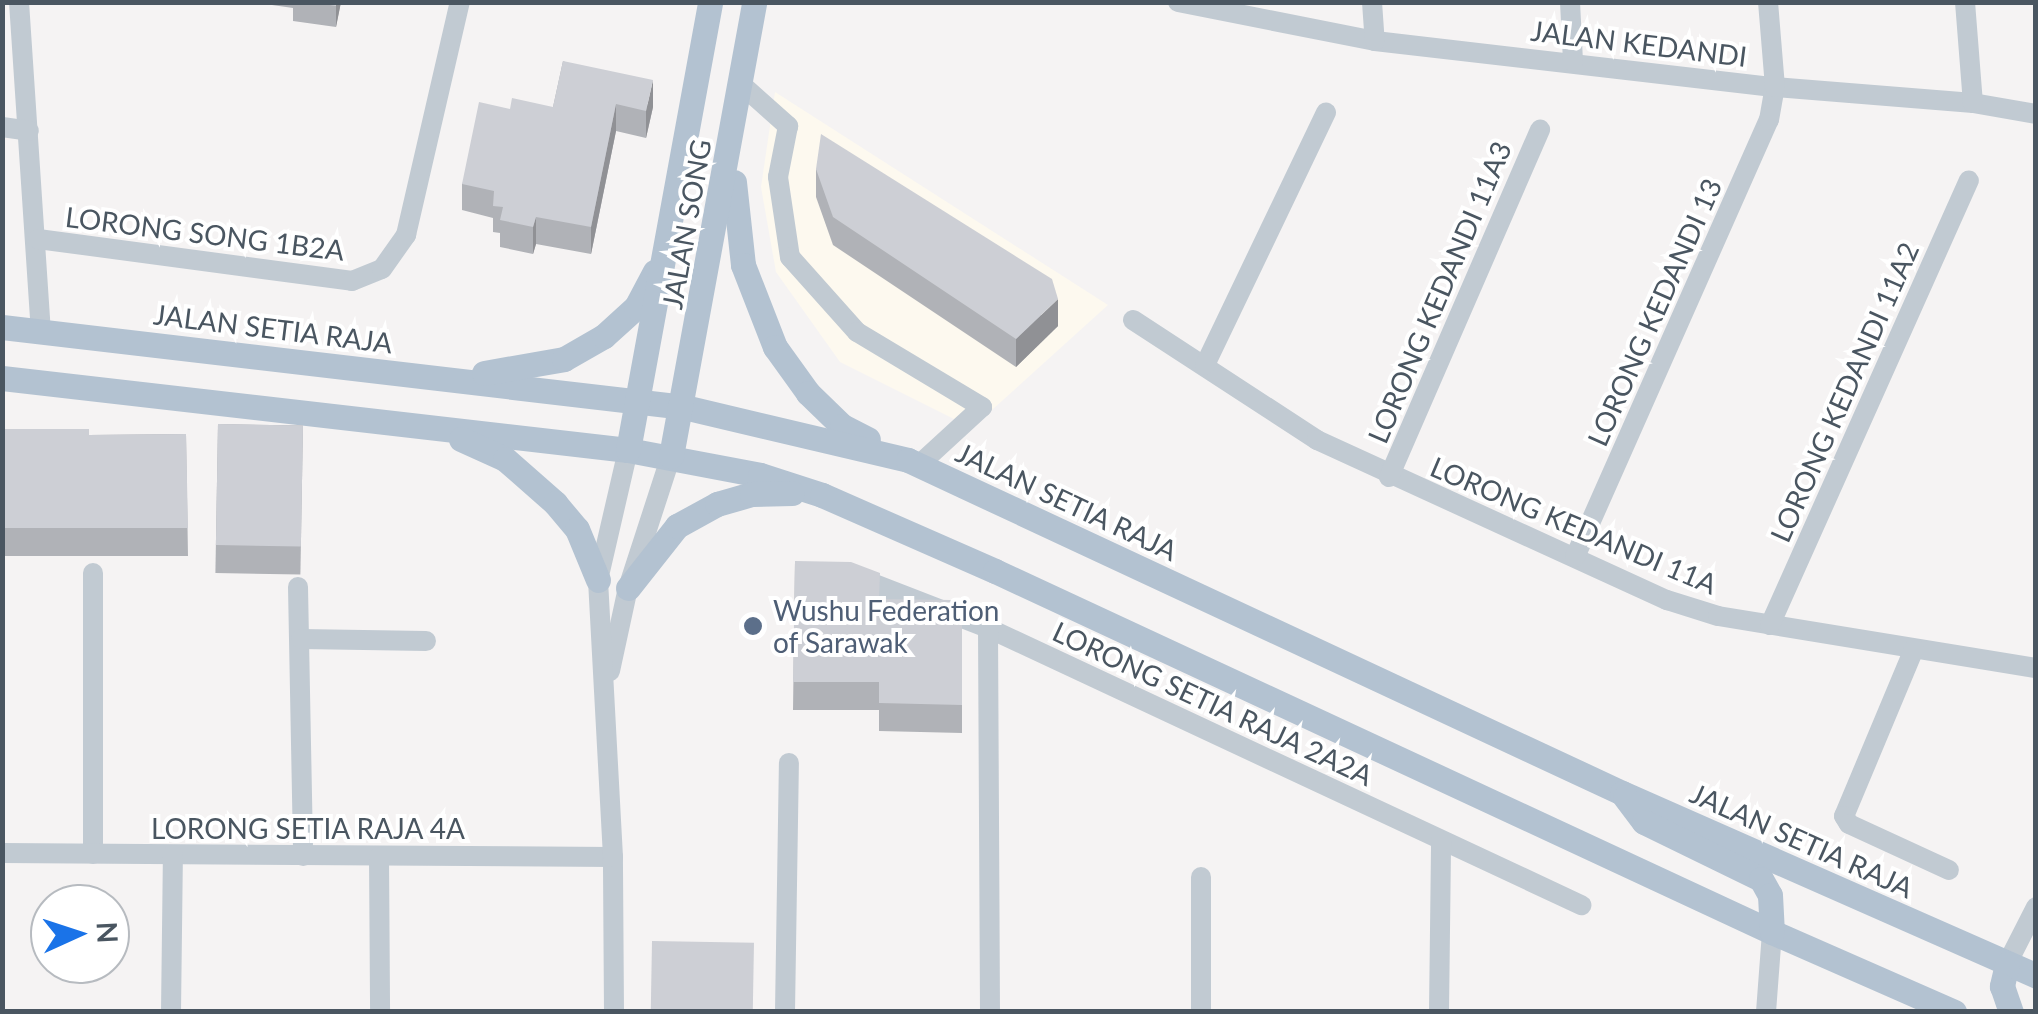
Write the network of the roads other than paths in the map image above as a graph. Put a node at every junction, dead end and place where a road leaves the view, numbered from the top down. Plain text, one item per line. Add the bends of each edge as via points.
1 (19, 2) edge
2 (460, 2) edge
3 (710, 2) edge
4 (726, 2) edge
5 (754, 2) edge
6 (1178, 2) edge
7 (1372, 2) edge
8 (1570, 2) edge
9 (1768, 2) edge
10 (1965, 2) edge
11 (1375, 41) junction
12 (1573, 62) junction
13 (742, 85) junction
14 (1775, 87) junction
15 (695, 90) junction
16 (1973, 102) junction
17 (1326, 112) dead end
18 (2036, 114) edge
19 (2, 128) edge
20 (1540, 129) dead end
21 (28, 132) junction
22 (732, 142) junction
23 (1969, 182) dead end
24 (672, 227) junction
25 (38, 239) junction
26 (1132, 320) dead end
27 (2, 327) edge
28 (41, 331) junction
29 (1205, 364) junction
30 (2, 378) edge
31 (440, 378) junction
32 (636, 400) junction
33 (684, 406) junction
34 (432, 429) junction
35 (628, 450) junction
36 (671, 456) junction
37 (914, 462) junction
38 (1389, 477) junction
39 (822, 495) junction
40 (1575, 557) junction
41 (835, 568) edge
42 (92, 573) dead end
43 (598, 580) junction
44 (298, 588) dead end
45 (628, 588) junction
46 (1770, 625) junction
47 (988, 628) junction
48 (302, 639) junction
49 (426, 641) dead end
50 (1914, 650) junction
51 (2036, 668) edge
52 (605, 697) junction
53 (789, 763) dead end
54 (1622, 793) junction
55 (1441, 840) junction
56 (2, 853) edge
57 (93, 854) junction
58 (173, 855) junction
59 (303, 856) junction
60 (379, 857) junction
61 (613, 857) junction
62 (1950, 870) dead end
63 (1201, 877) dead end
64 (1580, 905) dead end
65 (2036, 906) edge
66 (1772, 932) junction
67 (2007, 964) junction
68 (2036, 976) edge
69 (171, 1012) edge
70 (380, 1012) edge
71 (614, 1012) edge
72 (785, 1012) edge
73 (990, 1012) edge
74 (1201, 1012) edge
75 (1438, 1012) edge
76 (1766, 1012) edge
77 (1954, 1012) edge
78 (2012, 1012) edge

1 - 21 street
2 - 25 street, LORONG SONG 1B2A via 406,235 382,269 352,281
3 - 15 main road, JALAN SONG
4 - 15 main road
5 - 13 main road, JALAN SONG
6 - 11 street, JALAN KEDANDI
7 - 11 street
8 - 12 street
9 - 14 street, LORONG KEDANDI 13
10 - 16 street
11 - 12 street, JALAN KEDANDI
12 - 14 street, JALAN KEDANDI
13 - 22 main road, JALAN SONG
13 - 37 street via 788,126 778,177 790,257 857,332 982,407
14 - 16 street, JALAN KEDANDI
14 - 40 street, LORONG KEDANDI 13 via 1770,120
15 - 24 main road, JALAN SONG
16 - 18 street, JALAN KEDANDI
17 - 29 street
19 - 21 street
20 - 38 street, LORONG KEDANDI 11A3
21 - 25 street
22 - 33 main road, JALAN SONG
22 - 37 main road via 743,265 775,348 842,426
23 - 46 street, LORONG KEDANDI 11A2
24 - 31 main road via 636,307 604,336 564,359
24 - 32 main road, JALAN SONG
25 - 28 street
26 - 29 street, LORONG KEDANDI 11A
27 - 28 main road, JALAN SETIA RAJA
28 - 31 main road, JALAN SETIA RAJA
29 - 38 street, LORONG KEDANDI 11A via 1302,431
30 - 34 main road
31 - 32 main road, JALAN SETIA RAJA
32 - 33 main road, JALAN SETIA RAJA
32 - 35 main road, JALAN SONG
33 - 36 main road, JALAN SONG
33 - 37 main road, JALAN SETIA RAJA
34 - 35 main road
34 - 43 main road via 504,458 530,478 577,529
35 - 36 main road
35 - 43 street
36 - 39 main road
36 - 45 street
37 - 54 main road, JALAN SETIA RAJA
38 - 40 street, LORONG KEDANDI 11A
39 - 45 main road via 752,494 717,504 676,526
39 - 66 main road
40 - 46 street, LORONG KEDANDI 11A via 1667,600
41 - 47 street, LORONG SETIA RAJA 2A2A
42 - 57 street
43 - 52 street
44 - 48 street
45 - 52 street
46 - 50 street, LORONG KEDANDI 11A
47 - 55 street, LORONG SETIA RAJA 2A2A
47 - 73 street
48 - 49 street
48 - 59 street
50 - 51 street, LORONG KEDANDI 11A
50 - 62 street via 1844,816 1848,824
52 - 61 street
53 - 72 street
54 - 66 main road via 1644,822 1761,879 1770,894
54 - 67 main road, JALAN SETIA RAJA
55 - 64 street, LORONG SETIA RAJA 2A2A
55 - 75 street
56 - 57 street, LORONG SETIA RAJA 4A
57 - 58 street, LORONG SETIA RAJA 4A
58 - 59 street, LORONG SETIA RAJA 4A
58 - 69 street
59 - 60 street, LORONG SETIA RAJA 4A
60 - 61 street, LORONG SETIA RAJA 4A
60 - 70 street
61 - 71 street
63 - 74 street
65 - 67 street
66 - 76 street
66 - 77 main road
67 - 68 main road, JALAN SETIA RAJA
67 - 78 main road via 2002,986

